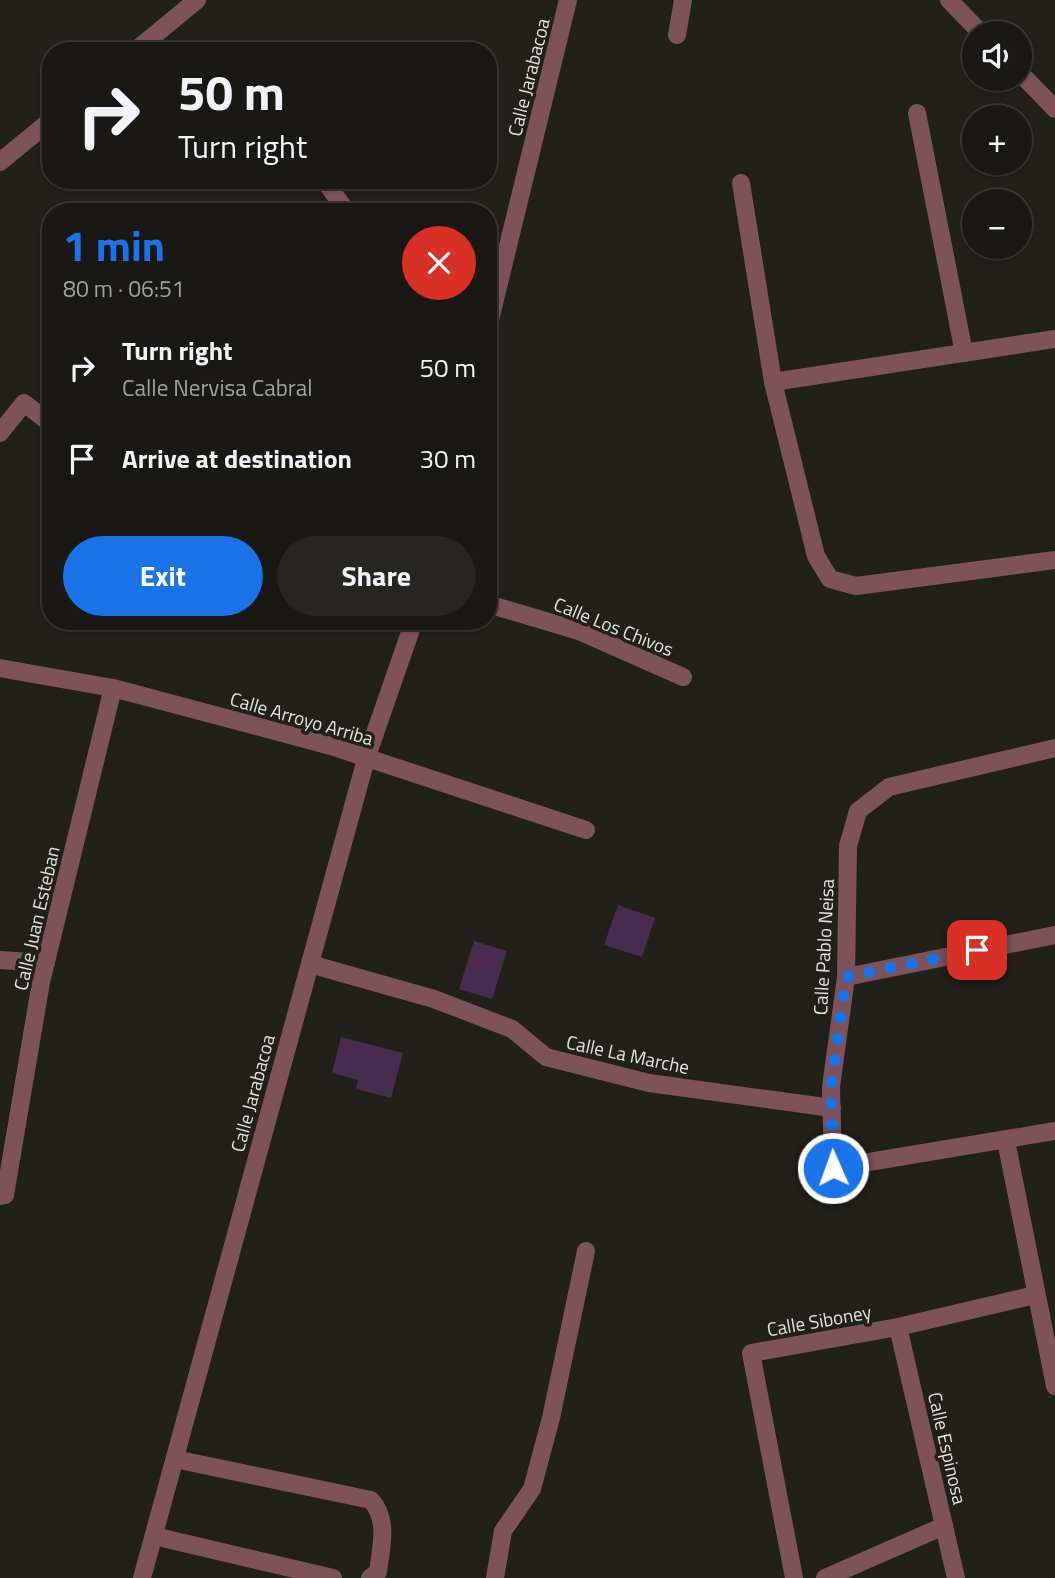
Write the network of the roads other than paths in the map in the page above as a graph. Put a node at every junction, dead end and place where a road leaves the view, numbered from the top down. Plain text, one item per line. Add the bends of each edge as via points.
1 (197, 0) edge
2 (568, 0) edge
3 (683, 0) edge
4 (948, 0) edge
5 (969, 21) edge
6 (677, 35) dead end
7 (146, 42) edge
8 (1032, 85) edge
9 (1055, 109) edge
10 (917, 113) dead end
11 (42, 127) edge
12 (0, 162) edge
13 (741, 183) dead end
14 (497, 291) edge
15 (1055, 340) edge
16 (964, 353) junction
17 (773, 382) junction
18 (42, 417) edge
19 (0, 433) edge
20 (1055, 560) edge
21 (497, 607) edge
22 (411, 630) edge
23 (0, 668) edge
24 (683, 677) dead end
25 (113, 688) junction
26 (1055, 748) edge
27 (366, 759) junction
28 (586, 830) dead end
29 (1055, 935) edge
30 (0, 960) edge
31 (46, 963) junction
32 (310, 964) junction
33 (846, 977) junction
34 (832, 1108) junction
35 (1055, 1130) edge
36 (1006, 1141) junction
37 (0, 1196) edge
38 (586, 1251) dead end
39 (1035, 1296) junction
40 (898, 1327) junction
41 (1055, 1386) edge
42 (175, 1459) junction
43 (944, 1526) junction
44 (154, 1536) junction
45 (142, 1578) edge
46 (333, 1578) edge
47 (370, 1578) edge
48 (495, 1578) edge
49 (794, 1578) edge
50 (825, 1578) edge
51 (956, 1578) edge

1 - 7 street
2 - 14 street, Calle Jarabacoa
3 - 6 street
4 - 5 street
8 - 9 street
10 - 16 street
11 - 12 street
13 - 17 street
15 - 16 street
16 - 17 street
17 - 20 street via 816,556 830,579 856,586
18 - 19 street via 24,403
21 - 24 street, Calle Los Chivos via 579,631
22 - 27 street, Calle Jarabacoa
23 - 25 street, Calle Arroyo Arriba
25 - 27 street, Calle Arroyo Arriba
25 - 31 street, Calle Juan Esteban
26 - 33 street, Calle Pablo Neisa via 889,787 858,811 848,846
27 - 28 street, Calle Arroyo Arriba
27 - 32 street, Calle Jarabacoa
29 - 33 street
30 - 31 street
31 - 37 street, Calle Juan Esteban via 5,1195
32 - 34 street, Calle La Marche via 434,999 512,1029 546,1057 649,1083
32 - 42 street, Calle Jarabacoa
33 - 34 street, Calle Pablo Neisa
34 - 36 street, Calle Pablo Neisa via 833,1168
35 - 36 street
36 - 39 street
38 - 48 street via 532,1489 503,1531
39 - 40 street, Calle Siboney
39 - 41 street
40 - 43 street, Calle Espinosa
40 - 49 street, Calle Siboney via 751,1353
42 - 44 street, Calle Jarabacoa
42 - 47 street via 371,1500 380,1510 383,1525 378,1572
43 - 50 street
43 - 51 street, Calle Espinosa
44 - 45 street, Calle Jarabacoa
44 - 46 street

